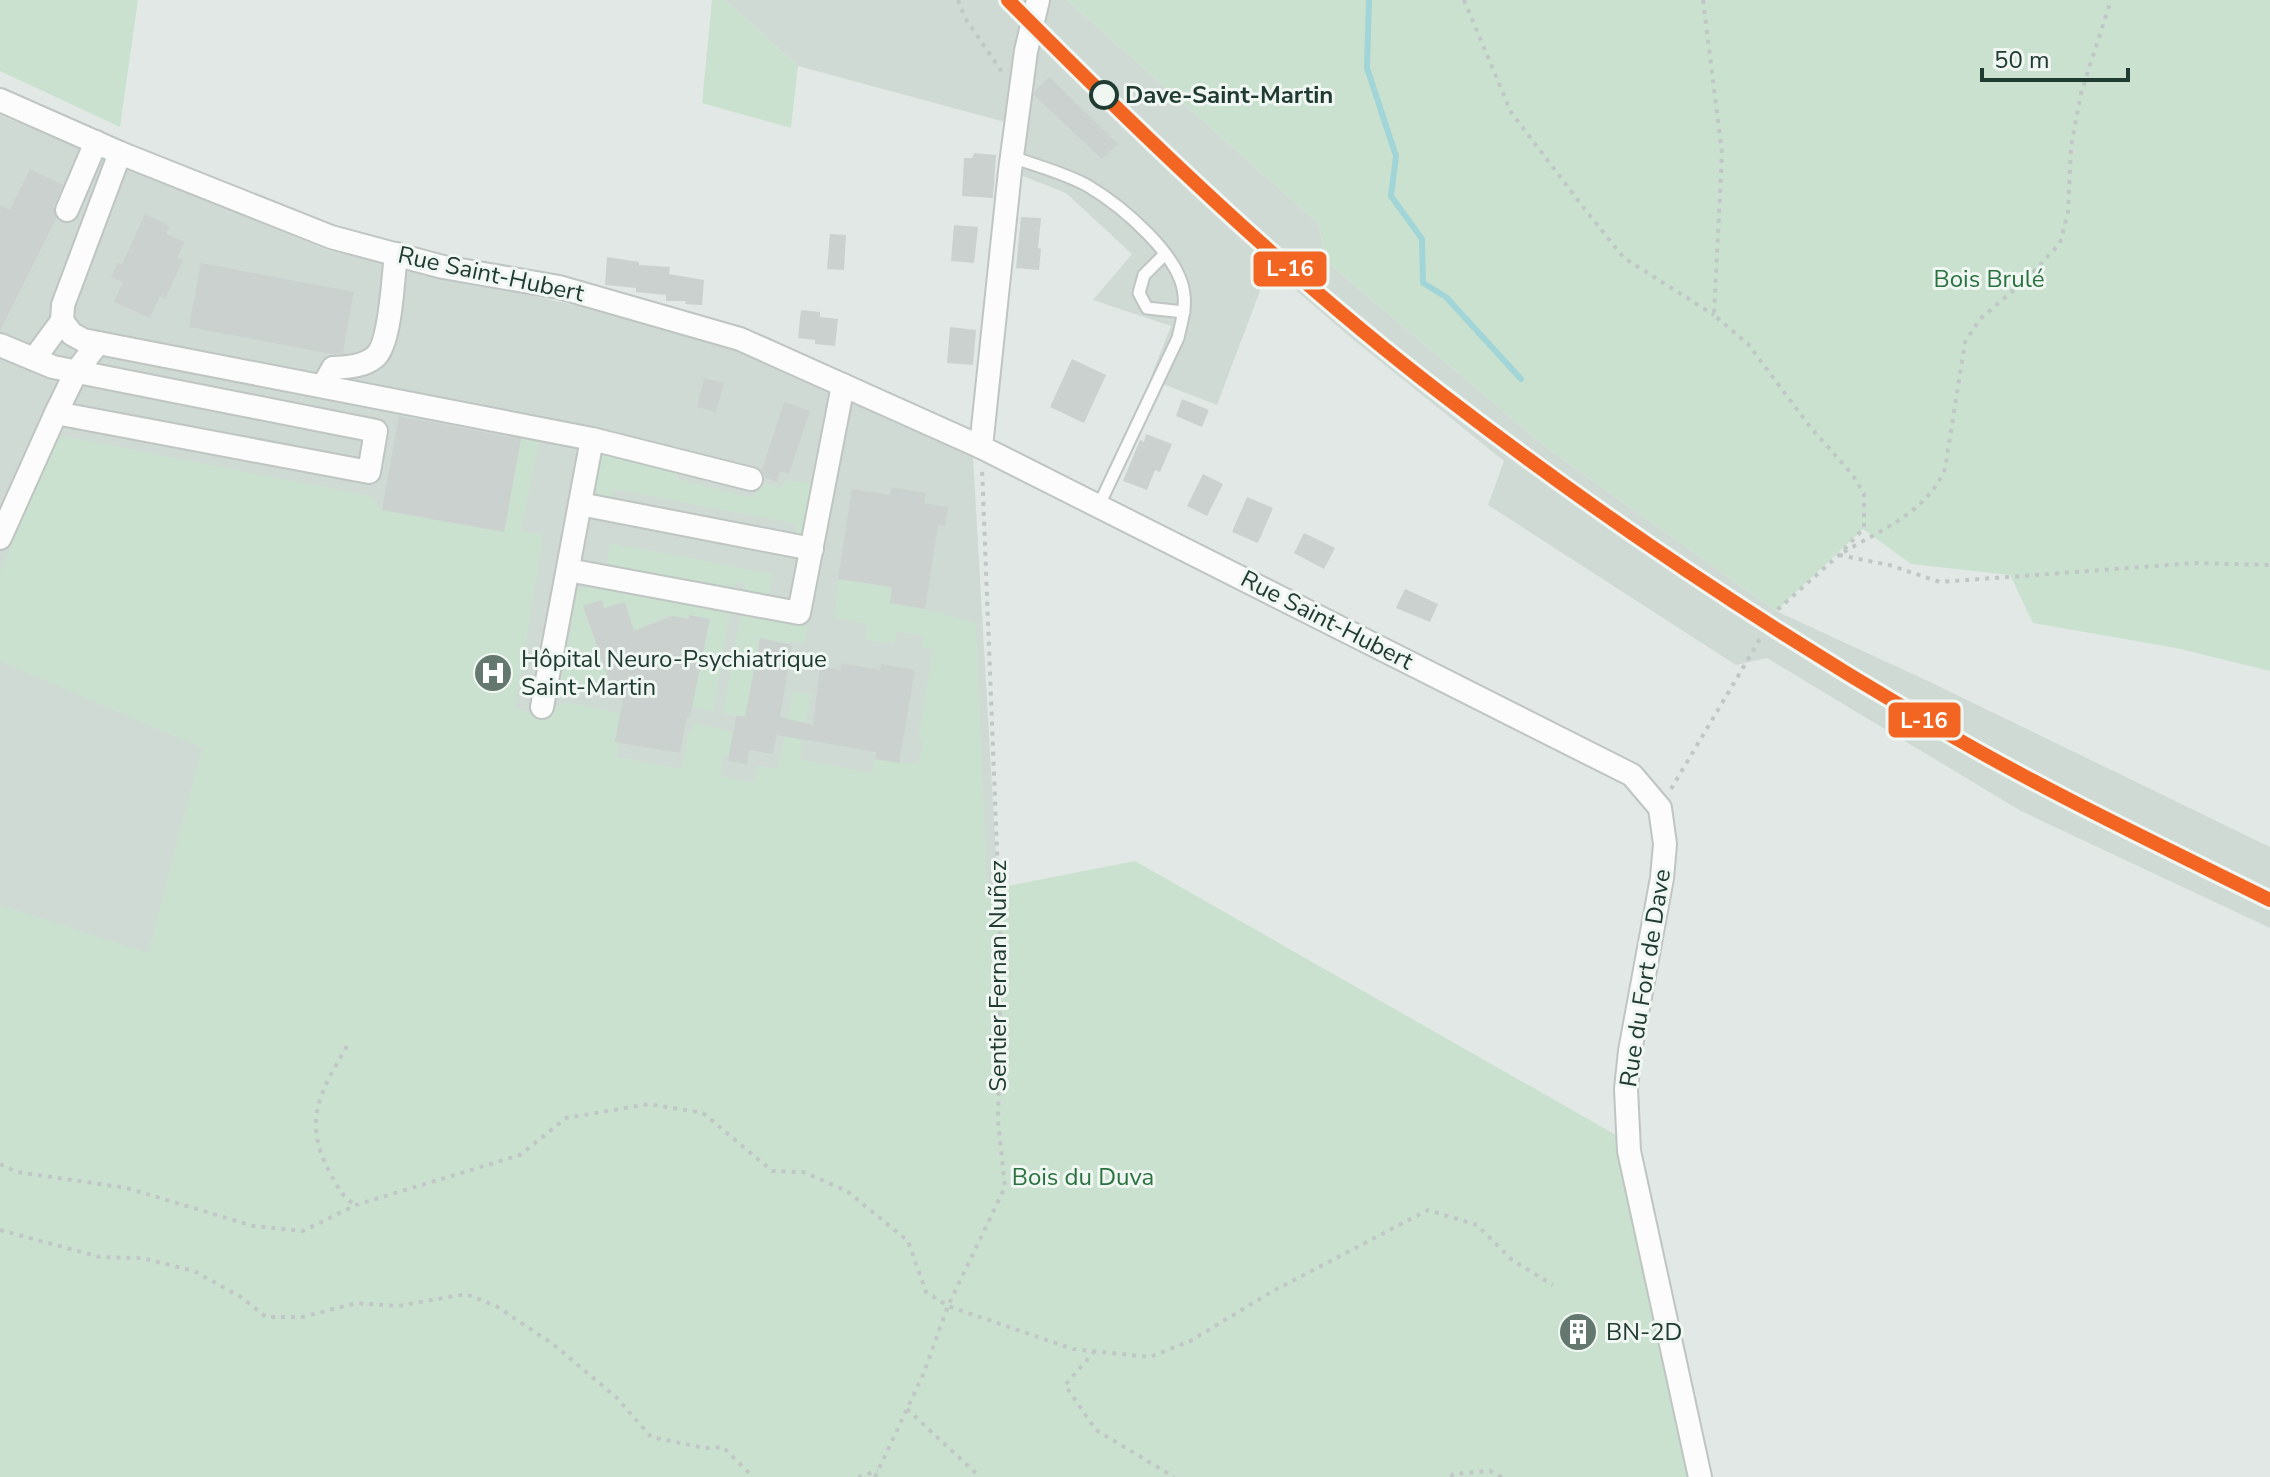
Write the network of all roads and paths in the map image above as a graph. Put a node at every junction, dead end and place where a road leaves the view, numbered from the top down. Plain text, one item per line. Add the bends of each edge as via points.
1 (958, 0) edge
2 (1038, 0) edge
3 (1464, 0) edge
4 (1703, 0) edge
5 (2111, 0) edge
6 (1020, 96) junction
7 (0, 100) edge
8 (96, 142) junction
9 (120, 153) junction
10 (1012, 157) junction
11 (67, 210) dead end
12 (396, 254) junction
13 (1165, 254) junction
14 (1184, 312) junction
15 (1714, 315) junction
16 (62, 321) junction
17 (98, 343) junction
18 (0, 345) edge
19 (34, 359) junction
20 (76, 372) junction
21 (843, 385) junction
22 (323, 386) junction
23 (56, 413) junction
24 (592, 439) junction
25 (981, 447) junction
26 (751, 479) dead end
27 (580, 504) junction
28 (1099, 505) junction
29 (0, 538) edge
30 (812, 549) junction
31 (1839, 555) junction
32 (2270, 565) edge
33 (568, 570) junction
34 (1776, 611) dead end
35 (1763, 634) dead end
36 (542, 707) dead end
37 (1660, 808) junction
38 (347, 1046) dead end
39 (0, 1164) edge
40 (356, 1205) junction
41 (0, 1230) edge
42 (1553, 1285) dead end
43 (948, 1306) junction
44 (1095, 1351) junction
45 (907, 1409) junction
46 (878, 1471) junction
47 (753, 1477) edge
48 (858, 1477) edge
49 (875, 1477) edge
50 (980, 1477) edge
51 (1174, 1477) edge
52 (1451, 1477) edge
53 (1502, 1477) edge
54 (1700, 1477) edge

1 - 6 path
2 - 6 street
3 - 15 path via 1511,112 1583,207 1624,258
4 - 15 path via 1722,153
5 - 31 path via 2081,93 2060,243 1980,319 1965,342 1945,469 1937,488 1918,508
6 - 10 street
7 - 8 street, Rue Saint-Hubert
8 - 9 street, Rue Saint-Hubert
8 - 11 street
9 - 12 street, Rue Saint-Hubert via 331,237
9 - 16 street via 63,305
10 - 13 lane via 1085,184 1120,207
10 - 25 street
12 - 21 street, Rue Saint-Hubert via 559,287 740,339
12 - 22 street via 385,339 376,357 333,368
13 - 14 lane via 1184,292
13 - 14 lane via 1144,275 1139,293 1147,308
14 - 28 lane via 1178,338
15 - 31 path via 1748,344 1864,494 1864,528
16 - 17 street via 72,334
16 - 19 street
17 - 20 street
17 - 22 street
18 - 19 street
19 - 20 street
20 - 23 street
20 - 23 street via 376,431 369,472
21 - 25 street, Rue Saint-Hubert
21 - 30 street
22 - 24 street
23 - 29 street
24 - 26 street
24 - 27 street
25 - 28 street, Rue Saint-Hubert
25 - 43 path, Sentier Fernan Nuñez via 1001,953 998,1121 1005,1187
27 - 30 street
27 - 33 street
28 - 37 street, Rue Saint-Hubert via 1632,775
30 - 33 street via 799,613
31 - 32 path via 1940,582 2196,563
31 - 34 path
33 - 36 street
35 - 37 path
37 - 54 street, Rue du Fort de Dave via 1662,878 1626,1089 1629,1151
38 - 40 path via 324,1087 314,1119 323,1160 343,1198
39 - 40 path via 17,1172 127,1188 253,1226 303,1231
40 - 43 path via 520,1155 566,1118 649,1104 703,1113 772,1171 803,1172 847,1191 908,1241 926,1292
41 - 47 path via 100,1257 142,1258 194,1271 266,1317 303,1317 356,1303 398,1306 466,1294 496,1306 553,1344 617,1398 651,1437 723,1447
42 - 44 path via 1512,1260 1477,1225 1428,1210 1190,1341 1150,1357
43 - 44 path via 1073,1349
43 - 45 path, Sentier Fernan Nuñez
44 - 51 path via 1065,1385 1096,1430
45 - 46 path, Sentier Fernan Nuñez
45 - 50 path
46 - 48 path
46 - 49 path, Sentier Fernan Nuñez
52 - 53 path via 1490,1471

